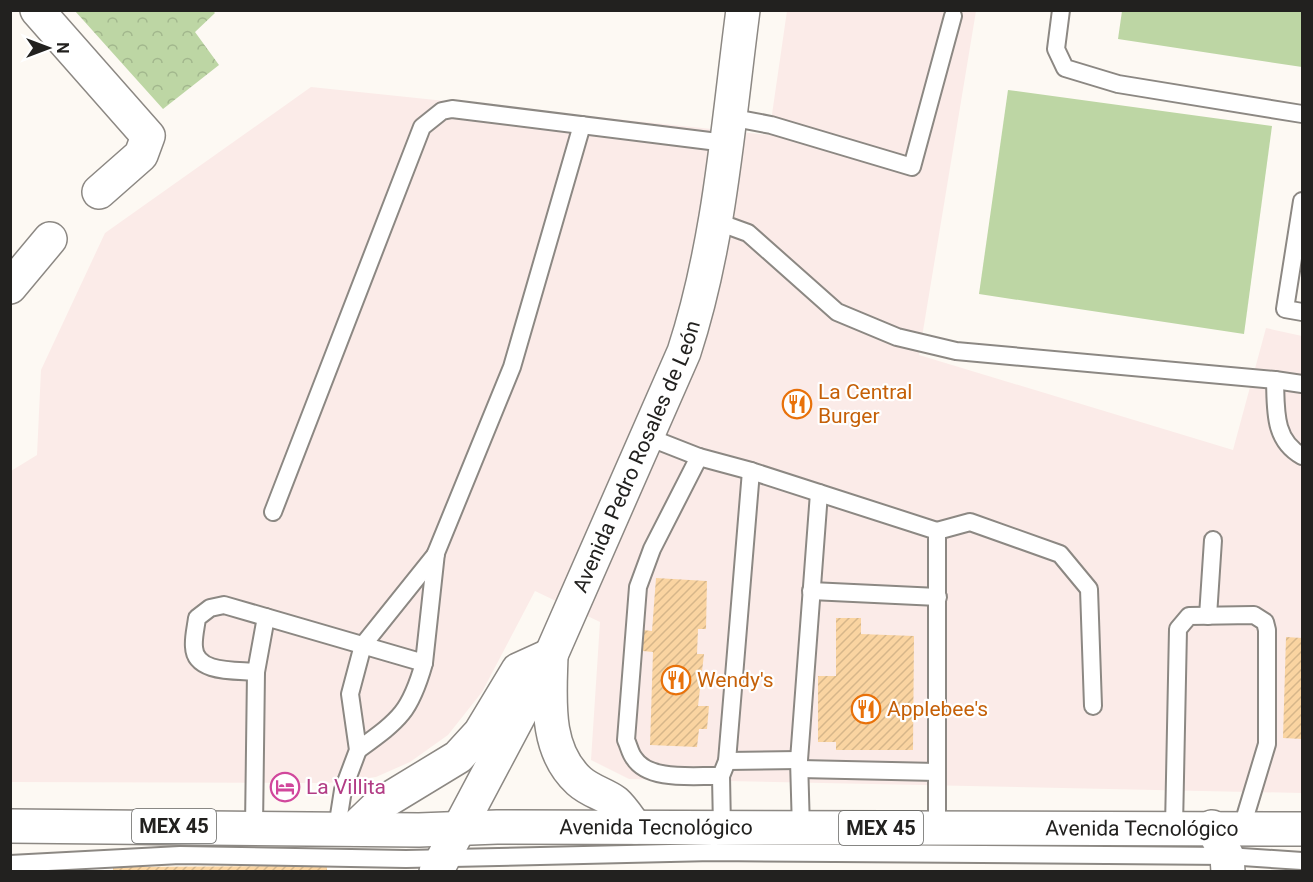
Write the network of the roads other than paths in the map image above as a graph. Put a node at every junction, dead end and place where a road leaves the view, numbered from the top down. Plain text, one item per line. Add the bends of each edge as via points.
1 (37, 10) edge
2 (743, 10) edge
3 (1062, 10) edge
4 (953, 16) dead end
5 (1302, 114) edge
6 (582, 125) junction
7 (727, 130) junction
8 (99, 192) dead end
9 (1302, 201) edge
10 (715, 221) junction
11 (50, 239) dead end
12 (10, 287) edge
13 (1302, 312) edge
14 (1275, 380) junction
15 (1302, 384) edge
16 (648, 437) junction
17 (1302, 456) edge
18 (699, 457) junction
19 (751, 471) junction
20 (819, 493) junction
21 (273, 512) dead end
22 (937, 531) junction
23 (1213, 540) dead end
24 (436, 553) junction
25 (811, 591) junction
26 (938, 597) junction
27 (1208, 616) junction
28 (266, 617) junction
29 (363, 645) junction
30 (551, 655) junction
31 (424, 663) junction
32 (256, 672) junction
33 (1093, 706) dead end
34 (358, 750) junction
35 (799, 765) junction
36 (724, 768) junction
37 (937, 772) junction
38 (10, 826) edge
39 (254, 827) junction
40 (635, 827) junction
41 (1174, 827) junction
42 (1227, 827) junction
43 (345, 828) junction
44 (459, 828) junction
45 (722, 828) junction
46 (937, 828) junction
47 (801, 829) junction
48 (1302, 829) edge
49 (1302, 861) edge
50 (10, 864) edge
51 (1228, 864) edge
52 (440, 865) edge

1 - 8 main road via 148,136 141,155
2 - 7 main road, Avenida Pedro Rosales de León
3 - 5 lane via 1056,49 1065,68 1118,84
4 - 7 lane via 912,167 771,125
6 - 7 lane
6 - 21 lane via 452,109 437,114 422,127
6 - 24 lane via 512,367
7 - 10 main road, Avenida Pedro Rosales de León
9 - 13 lane via 1285,309
10 - 14 lane via 748,233 837,312 897,337 956,351
10 - 16 main road, Avenida Pedro Rosales de León via 697,312
11 - 12 main road
14 - 15 lane
14 - 17 lane via 1276,424 1287,444
16 - 18 lane
16 - 30 main road, Avenida Pedro Rosales de León
18 - 19 lane
18 - 36 lane via 652,549 638,587 626,740 634,759 643,768 662,774
19 - 20 lane
19 - 36 lane
20 - 22 lane
20 - 25 lane
22 - 26 lane
22 - 33 lane via 970,522 1060,554 1089,589
23 - 27 lane
24 - 29 lane
24 - 31 lane
25 - 26 lane
25 - 35 lane
26 - 37 lane
27 - 41 lane via 1189,616 1178,628
27 - 42 lane via 1254,615 1265,622 1267,630 1267,744
28 - 29 lane
28 - 32 lane
28 - 32 lane via 224,605 210,608 197,618 194,650 200,662 210,668
29 - 31 lane
29 - 34 lane via 350,694
30 - 40 main road via 552,733 561,760 592,792 614,802
30 - 43 main road via 518,670 480,733 458,757
30 - 44 main road, Avenida Pedro Rosales de León
31 - 34 lane via 415,694 398,720
32 - 39 lane
34 - 43 lane via 343,790
35 - 36 lane
35 - 37 lane
35 - 47 lane
36 - 45 lane
37 - 46 lane
38 - 39 main road, Avenida Tecnológico / MEX 45
39 - 43 main road, Avenida Tecnológico / MEX 45
40 - 44 main road, Avenida Tecnológico / MEX 45
40 - 45 main road, Avenida Tecnológico / MEX 45
41 - 42 main road, Avenida Tecnológico / MEX 45
41 - 46 main road, Avenida Tecnológico / MEX 45
42 - 48 main road, Avenida Tecnológico / MEX 45
42 - 51 main road
43 - 44 main road, Avenida Tecnológico / MEX 45
44 - 52 main road, Avenida Pedro Rosales de León
45 - 47 main road, Avenida Tecnológico / MEX 45
46 - 47 main road, Avenida Tecnológico / MEX 45
49 - 51 lane
50 - 52 lane via 180,855
51 - 52 lane via 713,852

